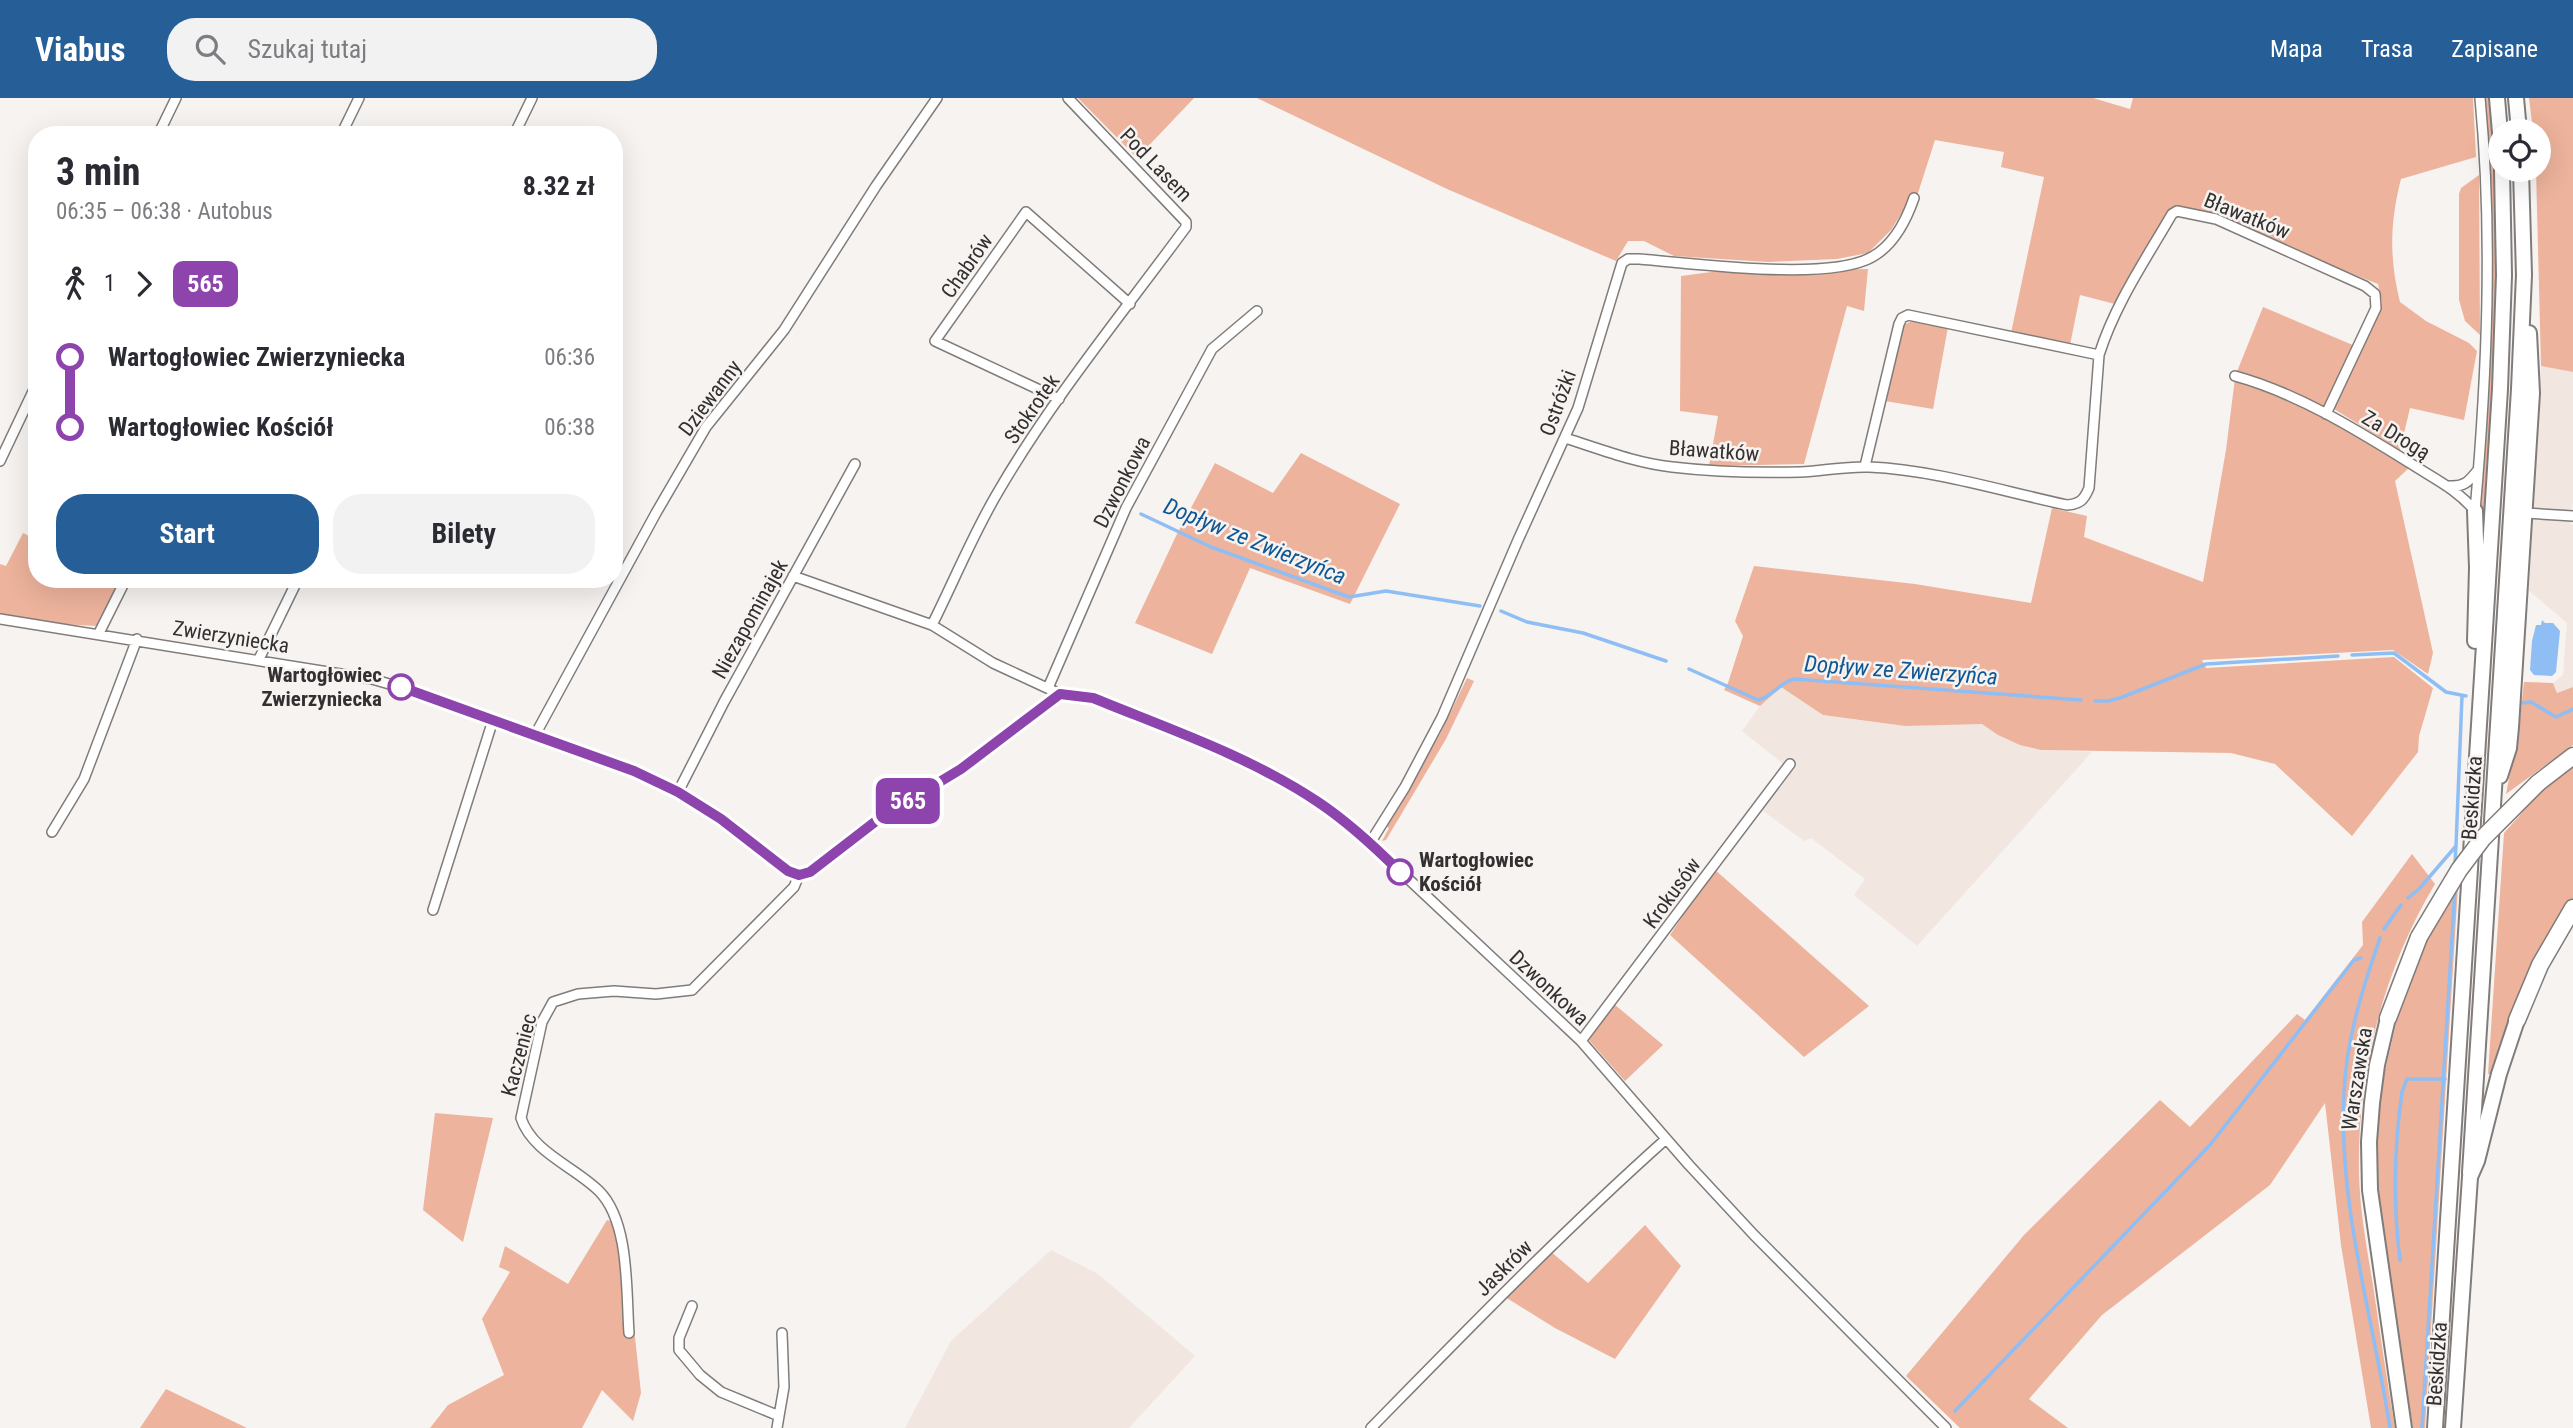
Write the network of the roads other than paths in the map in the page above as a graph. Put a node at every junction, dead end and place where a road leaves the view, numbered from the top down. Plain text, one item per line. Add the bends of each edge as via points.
1 (176, 98) edge
2 (359, 98) edge
3 (532, 98) edge
4 (937, 98) edge
5 (1068, 98) edge
6 (2480, 98) edge
7 (2497, 98) edge
8 (2516, 98) edge
9 (2499, 119) edge
10 (2518, 119) edge
11 (162, 126) edge
12 (345, 126) edge
13 (518, 126) edge
14 (2502, 182) edge
15 (2521, 182) edge
16 (1914, 198) dead end
17 (1186, 227) joint
18 (2524, 275) junction
19 (1130, 304) junction
20 (1257, 311) dead end
21 (2099, 355) junction
22 (2235, 376) dead end
23 (1059, 399) junction
24 (28, 402) edge
25 (2326, 414) junction
26 (1564, 438) junction
27 (0, 461) edge
28 (855, 464) dead end
29 (1865, 466) junction
30 (2478, 469) junction
31 (2448, 486) junction
32 (2475, 511) junction
33 (2526, 513) junction
34 (2573, 516) edge
35 (623, 574) edge
36 (793, 576) junction
37 (121, 588) edge
38 (294, 588) edge
39 (615, 588) edge
40 (0, 619) edge
41 (932, 625) junction
42 (99, 633) junction
43 (137, 639) junction
44 (259, 659) junction
45 (1048, 688) junction
46 (1060, 694) junction
47 (493, 720) junction
48 (535, 735) junction
49 (2573, 757) edge
50 (1790, 764) dead end
51 (2475, 772) junction
52 (678, 792) junction
53 (2493, 797) junction
54 (52, 832) dead end
55 (1370, 843) junction
56 (799, 875) junction
57 (2573, 908) edge
58 (433, 910) dead end
59 (2388, 1018) joint
60 (2517, 1020) joint
61 (1581, 1041) junction
62 (1666, 1139) junction
63 (2470, 1177) junction
64 (692, 1306) dead end
65 (628, 1332) dead end
66 (782, 1332) dead end
67 (779, 1416) junction
68 (778, 1428) edge
69 (1371, 1428) edge
70 (1946, 1428) edge
71 (2404, 1428) edge
72 (2435, 1428) edge
73 (2454, 1428) edge

1 - 11 street
2 - 12 street
3 - 13 street
4 - 35 street, Dziewanny via 784,330 706,427
5 - 17 street, Pod Lasem
6 - 30 street via 2487,287
7 - 9 main road
8 - 10 main road
14 - 51 main road, Beskidzka via 2501,377
15 - 18 main road, Beskidzka
16 - 26 street, Ostróżki via 1895,238 1872,257 1830,269 1628,259 1622,264 1578,408
17 - 19 street, Stokrotek
18 - 33 main road via 2532,393
18 - 53 main road, Beskidzka
19 - 23 street, Stokrotek
19 - 23 street, Chabrów via 1026,212 935,341
20 - 45 street, Dzwonkowa via 1212,349 1126,508
21 - 25 street, Bławatków via 2125,295 2172,214 2216,219 2375,294 2376,308
21 - 29 street via 1908,315 1899,324
21 - 29 street, Bławatków via 2089,488 2079,503 2067,505 1957,480
22 - 25 street, Za Drogą
23 - 41 street, Stokrotek via 996,494
24 - 27 street
25 - 31 street, Za Drogą
26 - 29 street, Bławatków via 1671,467 1802,472
26 - 55 street, Ostróżki via 1442,717
28 - 36 street, Niezapominajek
30 - 31 street via 2468,483
30 - 32 street
31 - 32 street, Za Drogą
32 - 51 main road
33 - 34 street
33 - 53 main road via 2510,737
36 - 41 street, Dzwonkowa
36 - 52 street, Niezapominajek
37 - 42 street
38 - 44 street
39 - 48 street, Dziewanny
40 - 42 street, Zwierzyniecka
41 - 45 street, Dzwonkowa via 993,663
42 - 43 street, Zwierzyniecka
43 - 44 street, Zwierzyniecka
43 - 54 street via 84,779
44 - 47 street, Zwierzyniecka via 372,679
45 - 46 street, Dzwonkowa
46 - 55 street, Dzwonkowa via 1093,698 1237,757 1318,802
46 - 56 street via 961,769 880,818 810,872
47 - 48 street, Zwierzyniecka
47 - 58 street
48 - 52 street, Zwierzyniecka
49 - 59 highway, Warszawska, bridge via 2538,783 2483,838 2459,870 2419,937
50 - 61 street, Krokusów
51 - 72 main road, Beskidzka
52 - 56 street, Zwierzyniecka
53 - 63 main road, Beskidzka
55 - 61 street, Dzwonkowa
56 - 65 street, Kaczeniec via 794,887 692,990 578,994 553,1002 541,1022 520,1118 533,1140 601,1192 614,1213 620,1230
57 - 60 highway via 2540,965
59 - 71 main road, Warszawska via 2372,1103 2370,1190
60 - 63 main road
61 - 62 street, Dzwonkowa
62 - 69 street, Jaskrów via 1607,1191
62 - 70 street, Dzwonkowa via 1762,1244
63 - 73 main road, Beskidzka
64 - 67 street via 678,1338 679,1350 699,1375 721,1392
66 - 67 street via 784,1387
67 - 68 street

